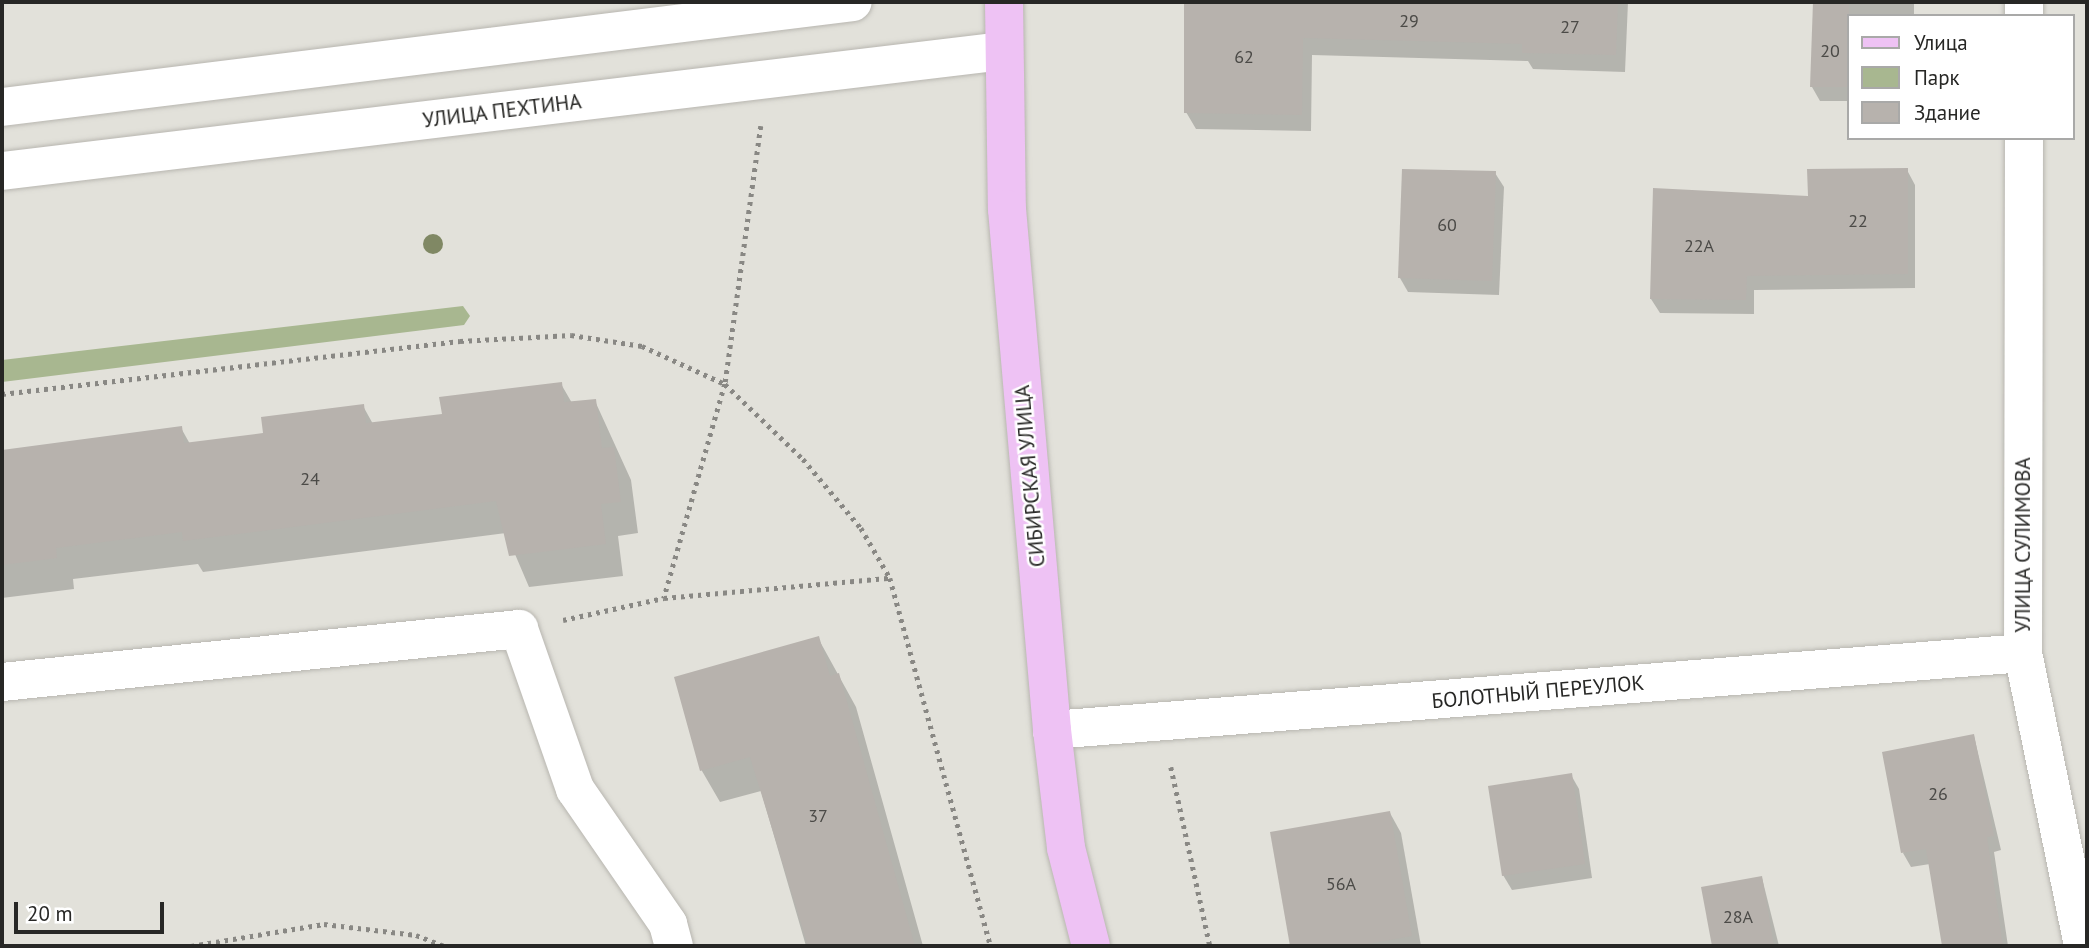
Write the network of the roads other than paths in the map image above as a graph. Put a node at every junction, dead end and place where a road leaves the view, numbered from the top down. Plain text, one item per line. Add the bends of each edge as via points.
1 (853, 2) edge
2 (1004, 2) edge
3 (1002, 51) junction
4 (2, 107) edge
5 (2024, 140) edge
6 (2, 171) edge
7 (2023, 653) junction
8 (2, 682) edge
9 (1052, 730) junction
10 (674, 946) edge
11 (1091, 946) edge
12 (2082, 946) edge

1 - 4 street
2 - 3 main road, СИБИРСКАЯ УЛИЦА
3 - 6 street, УЛИЦА ПЕХТИНА
3 - 9 main road, СИБИРСКАЯ УЛИЦА via 1007,209
5 - 7 street, УЛИЦА СУЛИМОВА
7 - 9 street, БОЛОТНЫЙ ПЕРЕУЛОК
7 - 12 street, УЛИЦА СУЛИМОВА
8 - 10 street via 519,629 575,789 668,924
9 - 11 main road, СИБИРСКАЯ УЛИЦА via 1066,848

